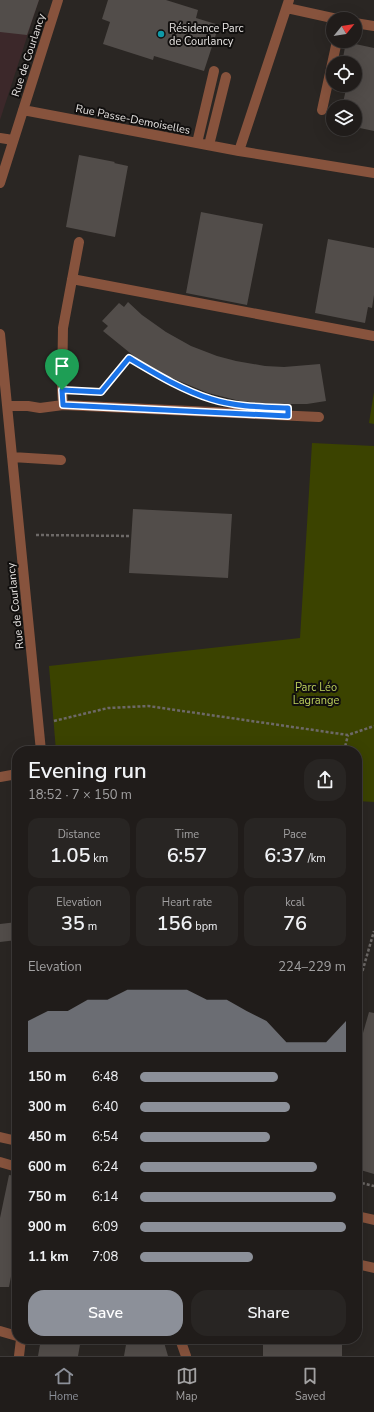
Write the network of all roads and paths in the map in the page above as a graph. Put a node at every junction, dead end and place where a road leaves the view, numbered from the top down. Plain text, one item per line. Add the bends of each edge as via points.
1 (58, 0) edge
2 (288, 4) edge
3 (326, 16) edge
4 (362, 23) edge
5 (374, 26) edge
6 (335, 48) edge
7 (214, 71) dead end
8 (226, 77) dead end
9 (23, 110) junction
10 (322, 110) dead end
11 (0, 138) edge
12 (13, 140) junction
13 (197, 143) junction
14 (209, 146) junction
15 (240, 151) junction
16 (374, 173) edge
17 (0, 183) edge
18 (79, 242) dead end
19 (72, 279) junction
20 (0, 334) edge
21 (374, 336) edge
22 (0, 339) edge
23 (101, 392) dead end
24 (200, 395) dead end
25 (63, 405) junction
26 (8, 406) junction
27 (319, 417) dead end
28 (12, 457) junction
29 (61, 460) dead end
30 (20, 535) junction
31 (131, 536) dead end
32 (38, 724) junction
33 (374, 726) edge
34 (348, 735) junction
35 (40, 746) edge
36 (345, 746) edge
37 (12, 775) edge
38 (0, 777) edge
39 (374, 931) edge
40 (362, 973) edge
41 (0, 1137) edge
42 (12, 1140) edge
43 (0, 1162) edge
44 (12, 1166) edge
45 (362, 1183) edge
46 (374, 1186) edge
47 (362, 1217) edge
48 (374, 1220) edge
49 (362, 1265) edge
50 (374, 1268) edge
51 (0, 1331) edge
52 (12, 1335) edge
53 (20, 1344) edge
54 (182, 1344) edge
55 (18, 1356) edge
56 (186, 1356) edge

1 - 9 street, Rue de Courlancy
2 - 3 street
2 - 15 street
4 - 5 street
6 - 10 street
7 - 13 street
8 - 14 street
9 - 12 street, Rue de Courlancy
9 - 13 street, Rue Passe-Demoiselles
11 - 12 street
12 - 17 street, Rue de Courlancy
13 - 14 street, Rue Passe-Demoiselles
14 - 15 street, Rue Passe-Demoiselles
15 - 16 street, Rue Passe-Demoiselles
18 - 19 street
19 - 21 street
19 - 25 street via 63,328
20 - 22 street, Rue de Courlancy
22 - 26 street, Rue de Courlancy
23 - 24 path via 129,358 182,388
25 - 26 street via 40,408
25 - 27 street
26 - 28 street, Rue de Courlancy
28 - 29 street
28 - 30 street, Rue de Courlancy
30 - 31 path
30 - 32 street, Rue de Courlancy
32 - 34 path via 108,708 148,706
32 - 35 street, Rue de Courlancy
33 - 34 path
34 - 36 path
37 - 38 street
39 - 40 path
41 - 42 street
43 - 44 street
45 - 46 path
47 - 48 street
49 - 50 street
51 - 52 street
53 - 55 street
54 - 56 street

